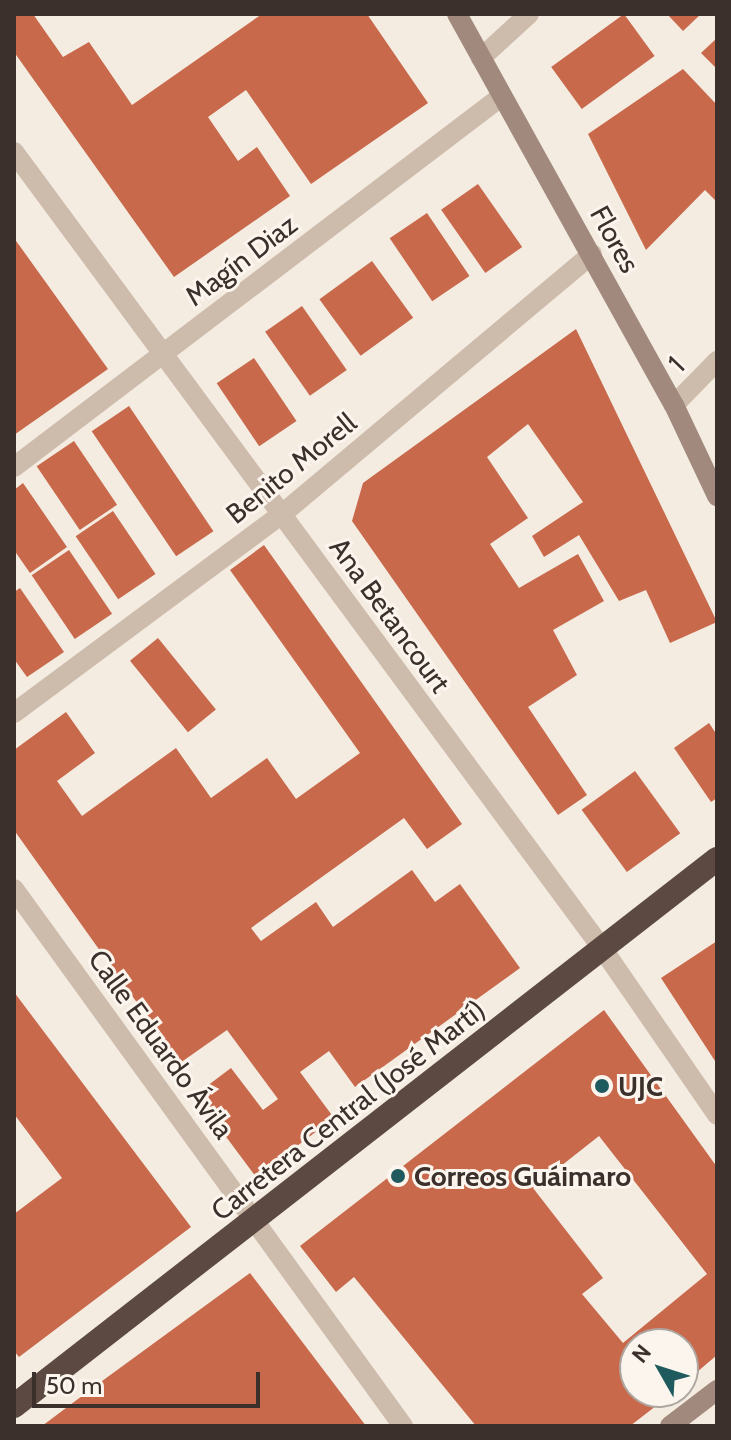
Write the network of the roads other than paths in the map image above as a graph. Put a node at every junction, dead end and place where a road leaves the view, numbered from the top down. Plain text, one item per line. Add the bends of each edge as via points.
1 (457, 14) edge
2 (529, 14) edge
3 (481, 58) junction
4 (502, 96) junction
5 (14, 152) edge
6 (592, 254) junction
7 (163, 355) junction
8 (717, 361) edge
9 (674, 405) junction
10 (14, 467) edge
11 (717, 496) edge
12 (281, 515) junction
13 (14, 713) edge
14 (717, 859) edge
15 (14, 889) edge
16 (602, 948) junction
17 (717, 1115) edge
18 (256, 1221) junction
19 (717, 1390) edge
20 (14, 1406) edge
21 (403, 1426) edge
22 (670, 1426) edge

1 - 3 street, Flores
2 - 3 street
3 - 4 street, Flores
4 - 6 street, Flores
4 - 7 street, Magín Diaz
5 - 7 street, Ana Betancourt
6 - 9 street, Flores
6 - 12 street, Benito Morell
7 - 10 street, Magín Diaz
7 - 12 street, Ana Betancourt
8 - 9 street, 1
9 - 11 street, Flores
12 - 13 street, Benito Morell
12 - 16 street, Ana Betancourt
14 - 16 highway, Carretera Central (José Martí)
15 - 18 street, Calle Eduardo Ávila
16 - 17 street, Ana Betancourt
16 - 18 highway, Carretera Central (José Martí)
18 - 20 highway, Carretera Central (José Martí)
18 - 21 street, Calle Eduardo Ávila
19 - 22 street

